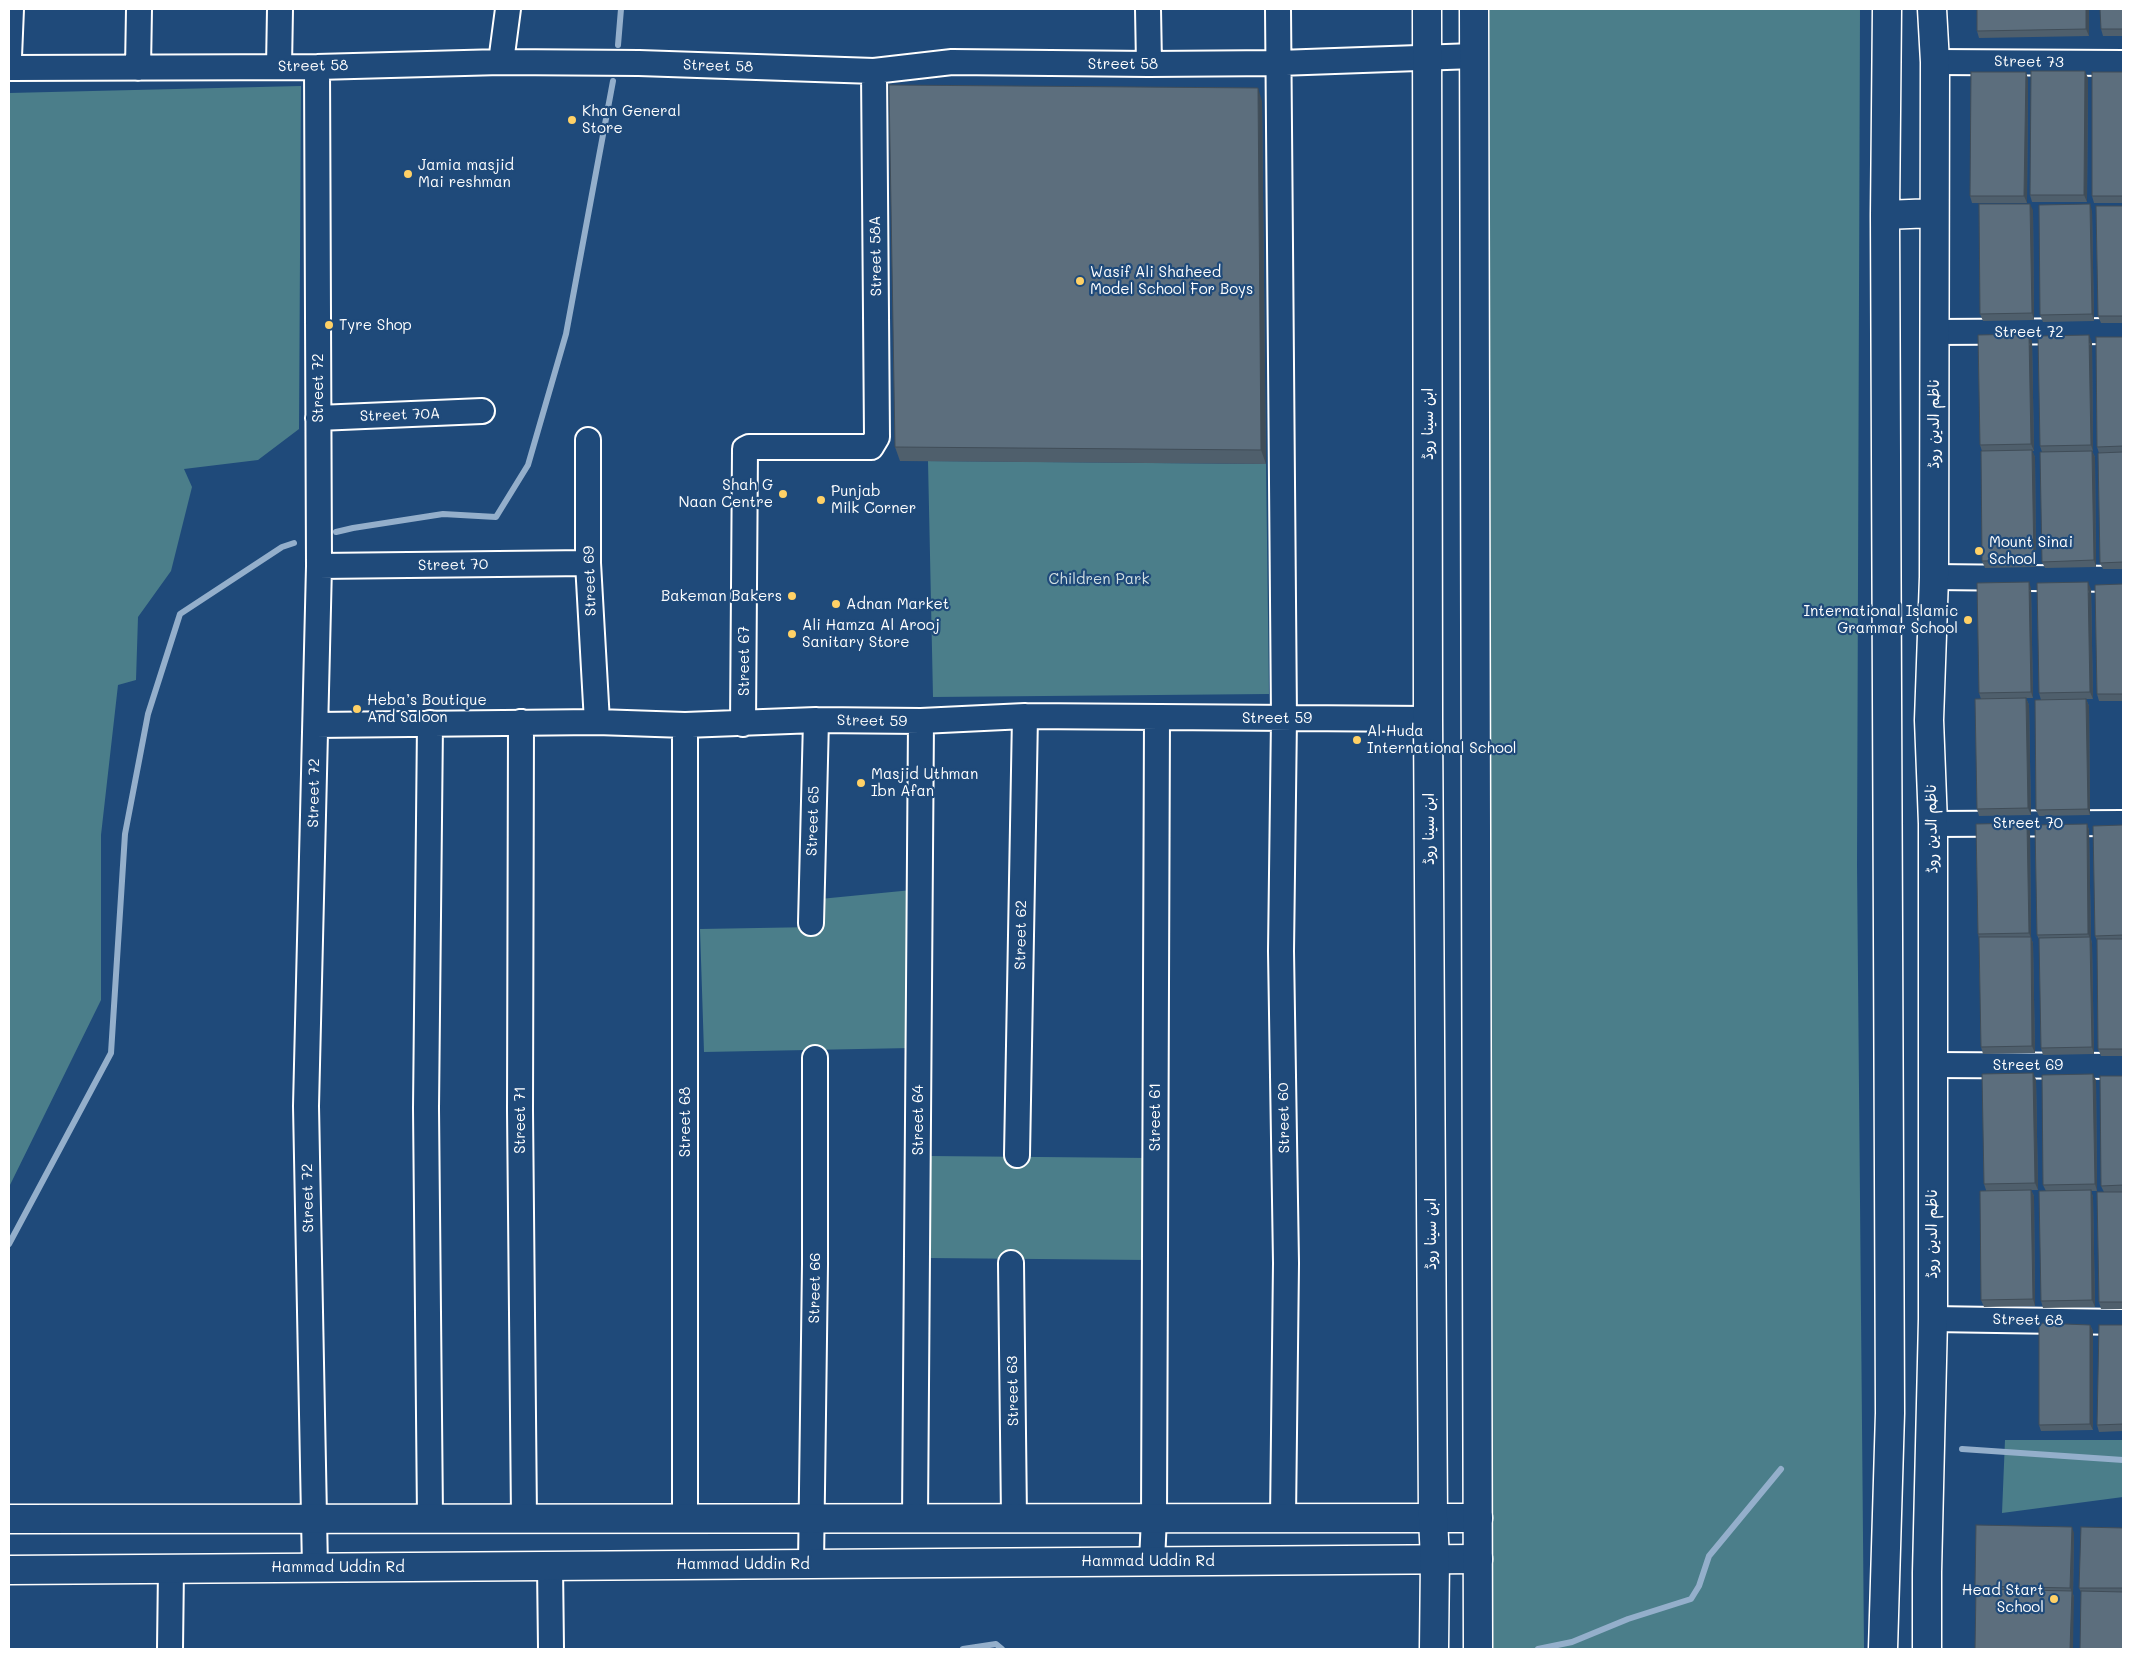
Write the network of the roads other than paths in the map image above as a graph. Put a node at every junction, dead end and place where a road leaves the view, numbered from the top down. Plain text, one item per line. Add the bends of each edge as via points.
1 (11, 9) edge
2 (139, 9) edge
3 (280, 9) edge
4 (508, 9) edge
5 (1148, 9) edge
6 (1278, 9) edge
7 (1427, 9) edge
8 (1474, 9) edge
9 (1887, 9) edge
10 (1932, 9) edge
11 (1474, 56) junction
12 (9, 57) edge
13 (1427, 58) junction
14 (501, 62) junction
15 (1935, 62) junction
16 (1278, 63) junction
17 (2123, 63) edge
18 (1149, 64) junction
19 (279, 67) junction
20 (317, 67) junction
21 (9, 68) edge
22 (138, 68) junction
23 (874, 71) junction
24 (1934, 213) junction
25 (1885, 215) junction
26 (2123, 331) edge
27 (1934, 332) junction
28 (482, 411) dead end
29 (318, 418) junction
30 (588, 440) dead end
31 (745, 449) joint
32 (588, 564) junction
33 (319, 566) junction
34 (1934, 577) junction
35 (2123, 579) edge
36 (1025, 716) junction
37 (1157, 717) junction
38 (1284, 718) junction
39 (1428, 719) junction
40 (816, 720) junction
41 (521, 722) junction
42 (597, 722) junction
43 (921, 722) junction
44 (430, 723) junction
45 (744, 724) junction
46 (316, 725) junction
47 (686, 725) junction
48 (2123, 823) edge
49 (1933, 824) junction
50 (811, 923) dead end
51 (815, 1058) dead end
52 (1932, 1065) junction
53 (2123, 1066) edge
54 (1018, 1155) dead end
55 (1011, 1263) dead end
56 (1933, 1319) junction
57 (2123, 1322) edge
58 (1931, 1412) junction
59 (1890, 1413) junction
60 (430, 1518) junction
61 (524, 1518) junction
62 (685, 1518) junction
63 (812, 1518) junction
64 (915, 1518) junction
65 (1014, 1518) junction
66 (1154, 1518) junction
67 (1283, 1518) junction
68 (1433, 1518) junction
69 (1478, 1518) junction
70 (9, 1519) edge
71 (314, 1519) junction
72 (1478, 1558) junction
73 (1435, 1559) junction
74 (1152, 1561) junction
75 (811, 1564) junction
76 (550, 1566) junction
77 (171, 1568) junction
78 (315, 1568) junction
79 (9, 1570) edge
80 (170, 1649) edge
81 (551, 1649) edge
82 (1434, 1649) edge
83 (1478, 1649) edge
84 (1883, 1649) edge
85 (1927, 1649) edge

1 - 12 street
2 - 22 street
3 - 19 street
4 - 14 street
5 - 18 street
6 - 16 street, Street 60
7 - 13 main road, ابن سینا روڈ
8 - 11 main road
9 - 25 main road
10 - 15 main road, ناظم الدین روڈ
11 - 13 street, Street 58
11 - 69 main road
13 - 16 street, Street 58
13 - 39 main road, ابن سینا روڈ
14 - 20 street, Street 58
14 - 23 street, Street 58
15 - 17 street, Street 73
15 - 24 main road, ناظم الدین روڈ
16 - 18 street, Street 58
16 - 38 street, Street 60
18 - 23 street, Street 58 via 952,62
19 - 20 street, Street 58
19 - 22 street, Street 58
20 - 29 street, Street 72
21 - 22 street, Street 58
23 - 31 street, Street 58A via 876,442 871,447
24 - 25 main road
24 - 27 main road, ناظم الدین روڈ
25 - 59 main road
26 - 27 street, Street 72
27 - 34 main road, ناظم الدین روڈ
28 - 29 street, Street 70A
29 - 33 street, Street 72
30 - 32 street, Street 69
31 - 45 street, Street 67
32 - 33 street, Street 70
32 - 42 street, Street 69
33 - 46 street, Street 72
34 - 35 street
34 - 49 main road, ناظم الدین روڈ via 1929,720
36 - 37 street, Street 59
36 - 43 street, Street 59
36 - 54 street, Street 62
37 - 38 street, Street 59
37 - 66 street, Street 61
38 - 39 street, Street 59
38 - 67 street, Street 60 via 1281,951 1286,1263
39 - 68 main road, ابن سینا روڈ
40 - 43 street, Street 59
40 - 45 street, Street 59
40 - 50 street, Street 65
41 - 42 street, Street 59
41 - 44 street, Street 59
41 - 61 street, Street 71
42 - 47 street, Street 59
43 - 64 street, Street 64
44 - 46 street, Street 59
44 - 60 street via 426,1108
45 - 47 street, Street 59
46 - 71 street, Street 72 via 306,1106
47 - 62 street, Street 68
48 - 49 street, Street 70
49 - 52 main road, ناظم الدین روڈ
51 - 63 street, Street 66
52 - 53 street, Street 69
52 - 56 main road, ناظم الدین روڈ
55 - 65 street, Street 63
56 - 57 street, Street 68
56 - 58 main road, ناظم الدین روڈ
58 - 59 main road
58 - 85 main road, ناظم الدین روڈ
59 - 84 main road
60 - 61 main road
60 - 71 main road
61 - 62 main road
62 - 63 main road
63 - 64 main road
63 - 75 street, Street 66
64 - 65 main road
65 - 66 main road
66 - 67 main road
66 - 74 street, Street 61
67 - 68 main road
68 - 69 main road
68 - 73 main road, ابن سینا روڈ
69 - 72 main road
70 - 71 main road
71 - 78 street, Street 72
72 - 73 main road, Hammad Uddin Rd
72 - 83 main road
73 - 74 main road, Hammad Uddin Rd
73 - 82 main road, ابن سینا روڈ
74 - 75 main road, Hammad Uddin Rd
75 - 76 main road, Hammad Uddin Rd
76 - 78 main road, Hammad Uddin Rd
76 - 81 street
77 - 78 main road, Hammad Uddin Rd
77 - 79 main road, Hammad Uddin Rd
77 - 80 street

